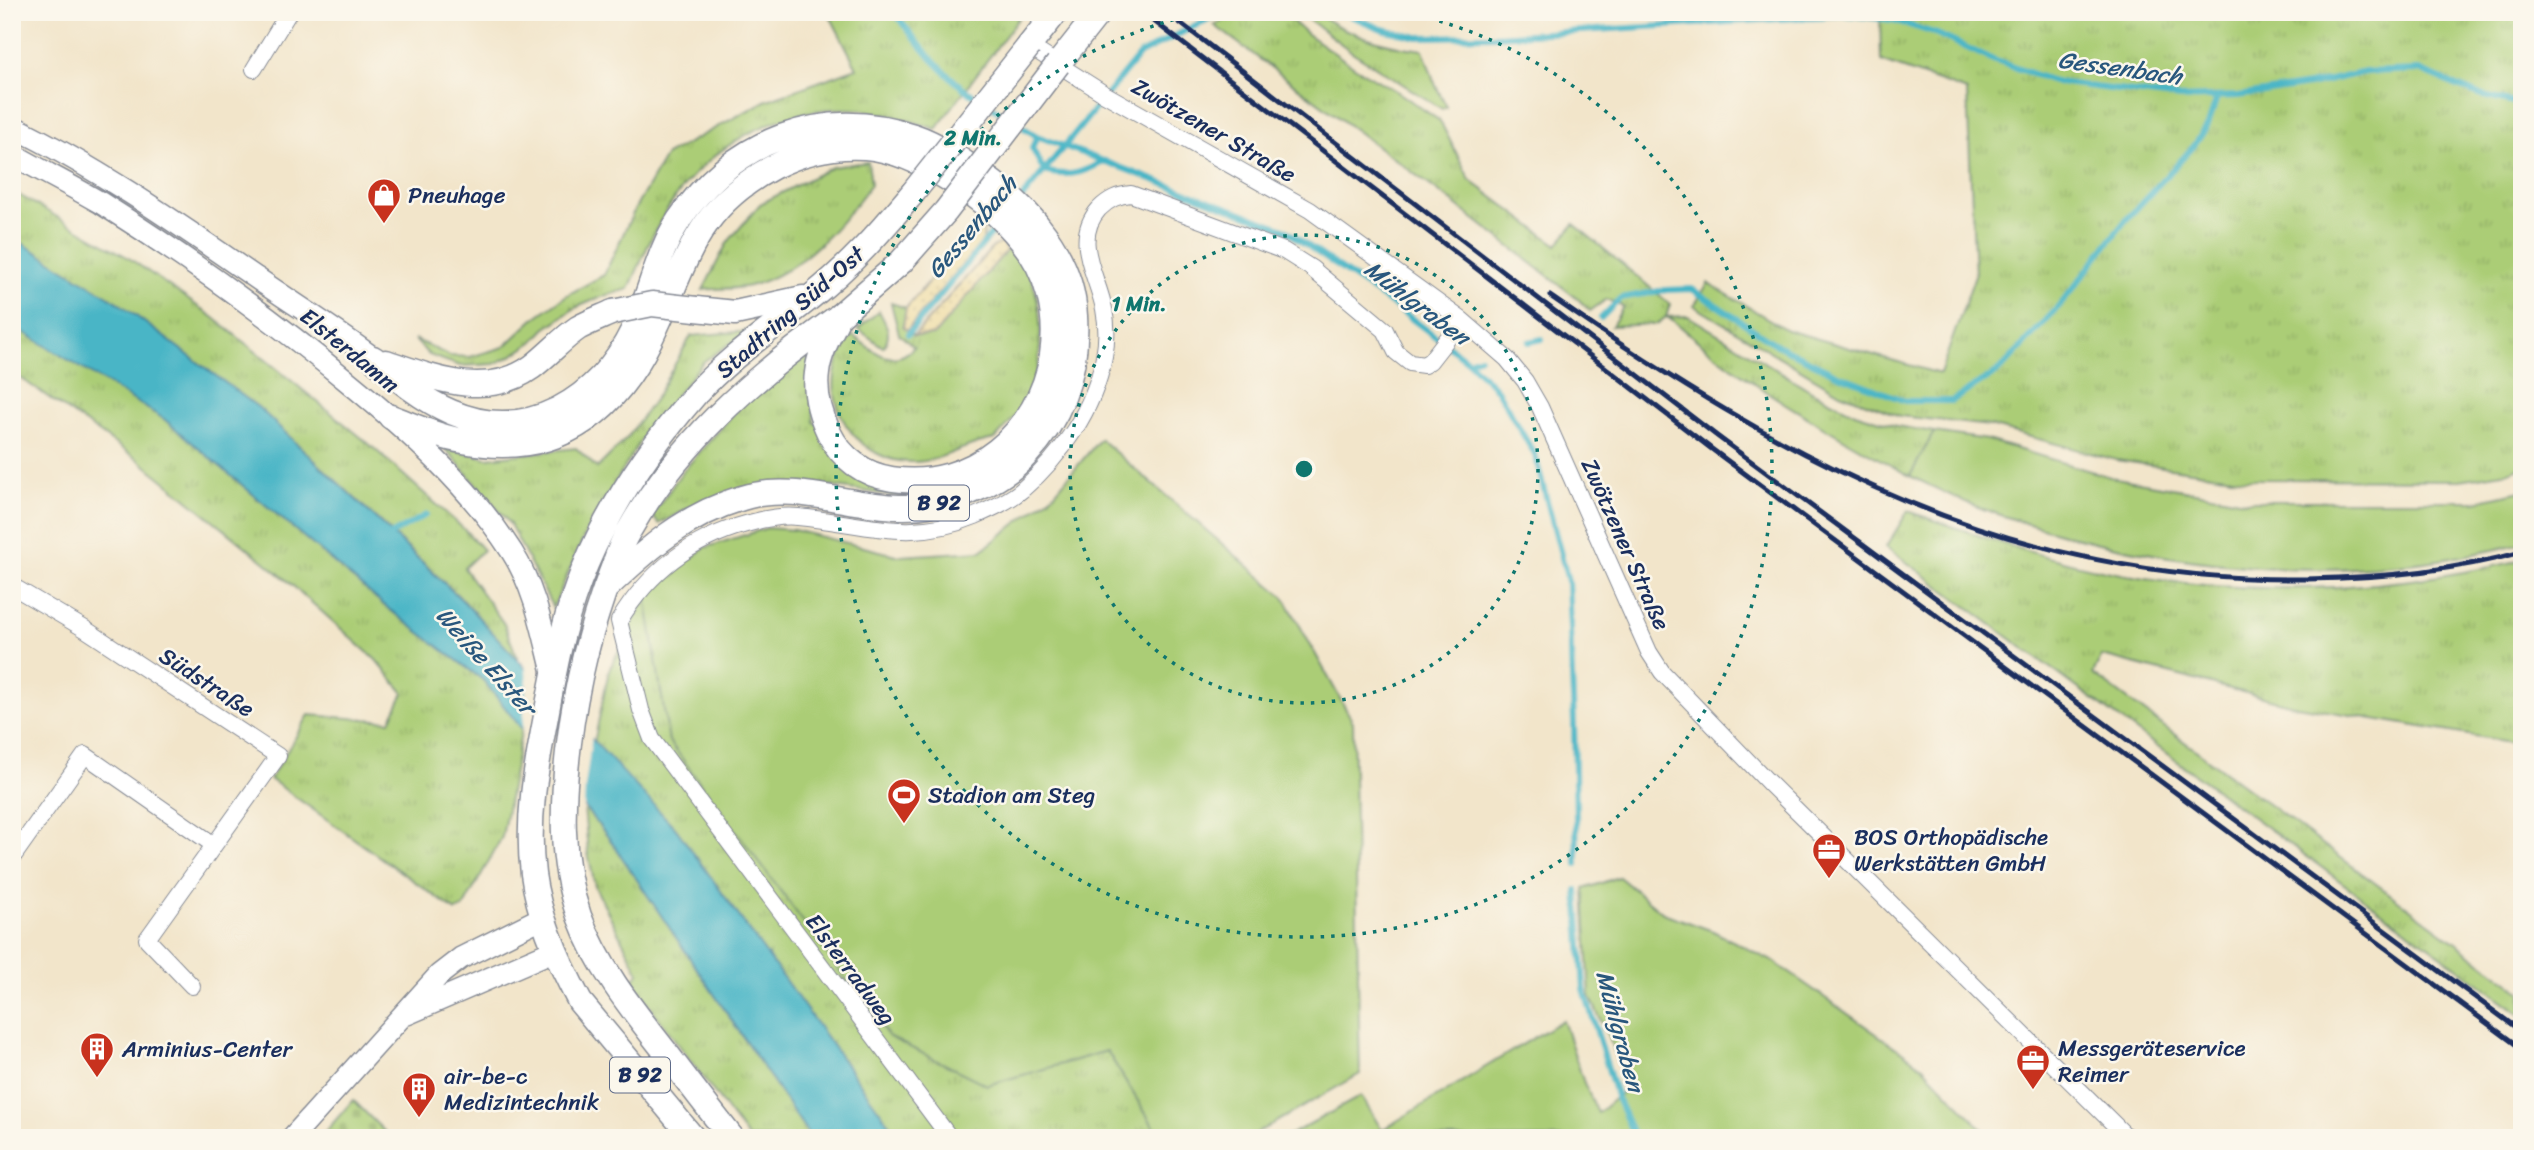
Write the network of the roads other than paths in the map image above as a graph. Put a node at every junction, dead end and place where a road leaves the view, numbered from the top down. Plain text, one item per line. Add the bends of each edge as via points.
1 (289, 12) edge
2 (1056, 12) edge
3 (1100, 12) edge
4 (1029, 46) junction
5 (1058, 64) junction
6 (254, 69) dead end
7 (12, 126) edge
8 (12, 154) edge
9 (1023, 224) junction
10 (814, 295) junction
11 (839, 316) junction
12 (1457, 326) junction
13 (642, 334) junction
14 (373, 358) junction
15 (391, 417) junction
16 (605, 589) junction
17 (14, 590) edge
18 (554, 677) junction
19 (214, 845) junction
20 (12, 858) edge
21 (543, 916) junction
22 (580, 916) junction
23 (555, 950) junction
24 (192, 986) dead end
25 (402, 1017) junction
26 (292, 1138) edge
27 (693, 1138) edge
28 (732, 1138) edge
29 (950, 1138) edge
30 (2128, 1138) edge

1 - 6 street
2 - 4 main road, Stadtring Süd-Ost / B 92
3 - 5 main road, Stadtring Süd-Ost / B 92
4 - 5 street, Zwötzener Straße
4 - 10 main road, Stadtring Süd-Ost / B 92, bridge via 876,237
5 - 11 main road, Stadtring Süd-Ost / B 92, bridge via 946,211 901,262
5 - 12 street, Zwötzener Straße via 1310,210
7 - 14 main road, Elsterdamm via 146,201
8 - 15 main road, Elsterdamm via 99,202 211,277
9 - 11 main road, B 92 via 1053,310 1049,372 1041,396 1012,438 974,467 945,478 913,482 879,477 847,460 819,412 817,374 825,343
9 - 13 main road via 961,160 910,146 869,125 825,125 779,137 733,161 702,190 676,224 668,269
9 - 16 main road, B 92 via 1058,256 1075,305 1076,335 1074,366 1060,407 1024,457 975,490 924,506 897,507 786,492 744,497 691,518 647,549
10 - 14 main road, B 92, bridge via 735,313 652,304 613,312 579,328 530,368 485,385 452,383
10 - 18 main road, Stadtring Süd-Ost / B 92 via 698,392 660,438 608,517 575,595
11 - 16 main road, Stadtring Süd-Ost / B 92 via 742,390 693,440 625,536
12 - 29 street, Elsterradweg via 1423,365 1410,363 1396,352 1385,330 1284,251 1132,194 1119,195 1098,211 1086,237 1104,310 1104,358 1083,415 1067,442 1047,468 1017,494 956,524 925,530 769,517 695,543 652,577 631,601 619,621 640,710 652,739
12 - 30 street, Zwötzener Straße via 1507,359 1525,381 1662,672
13 - 14 main road via 588,392 546,415 523,421 477,420 454,414 425,399
13 - 15 main road via 631,375 606,406 566,433 523,445 484,444 437,435
15 - 18 main road, Elsterdamm via 447,473 512,553 538,613
16 - 22 main road, B 92 via 586,650 564,791 566,860
17 - 19 street, Südstraße via 85,629 278,756
18 - 21 main road, B 92 via 532,800 533,875
19 - 20 street via 85,755
19 - 24 street, Südstraße via 147,939
21 - 22 main road
21 - 23 main road, B 92
21 - 25 main road via 461,958 439,975
22 - 23 main road
22 - 28 main road, B 92 via 617,991
23 - 25 main road
23 - 27 main road, B 92 via 586,1012
25 - 26 main road

